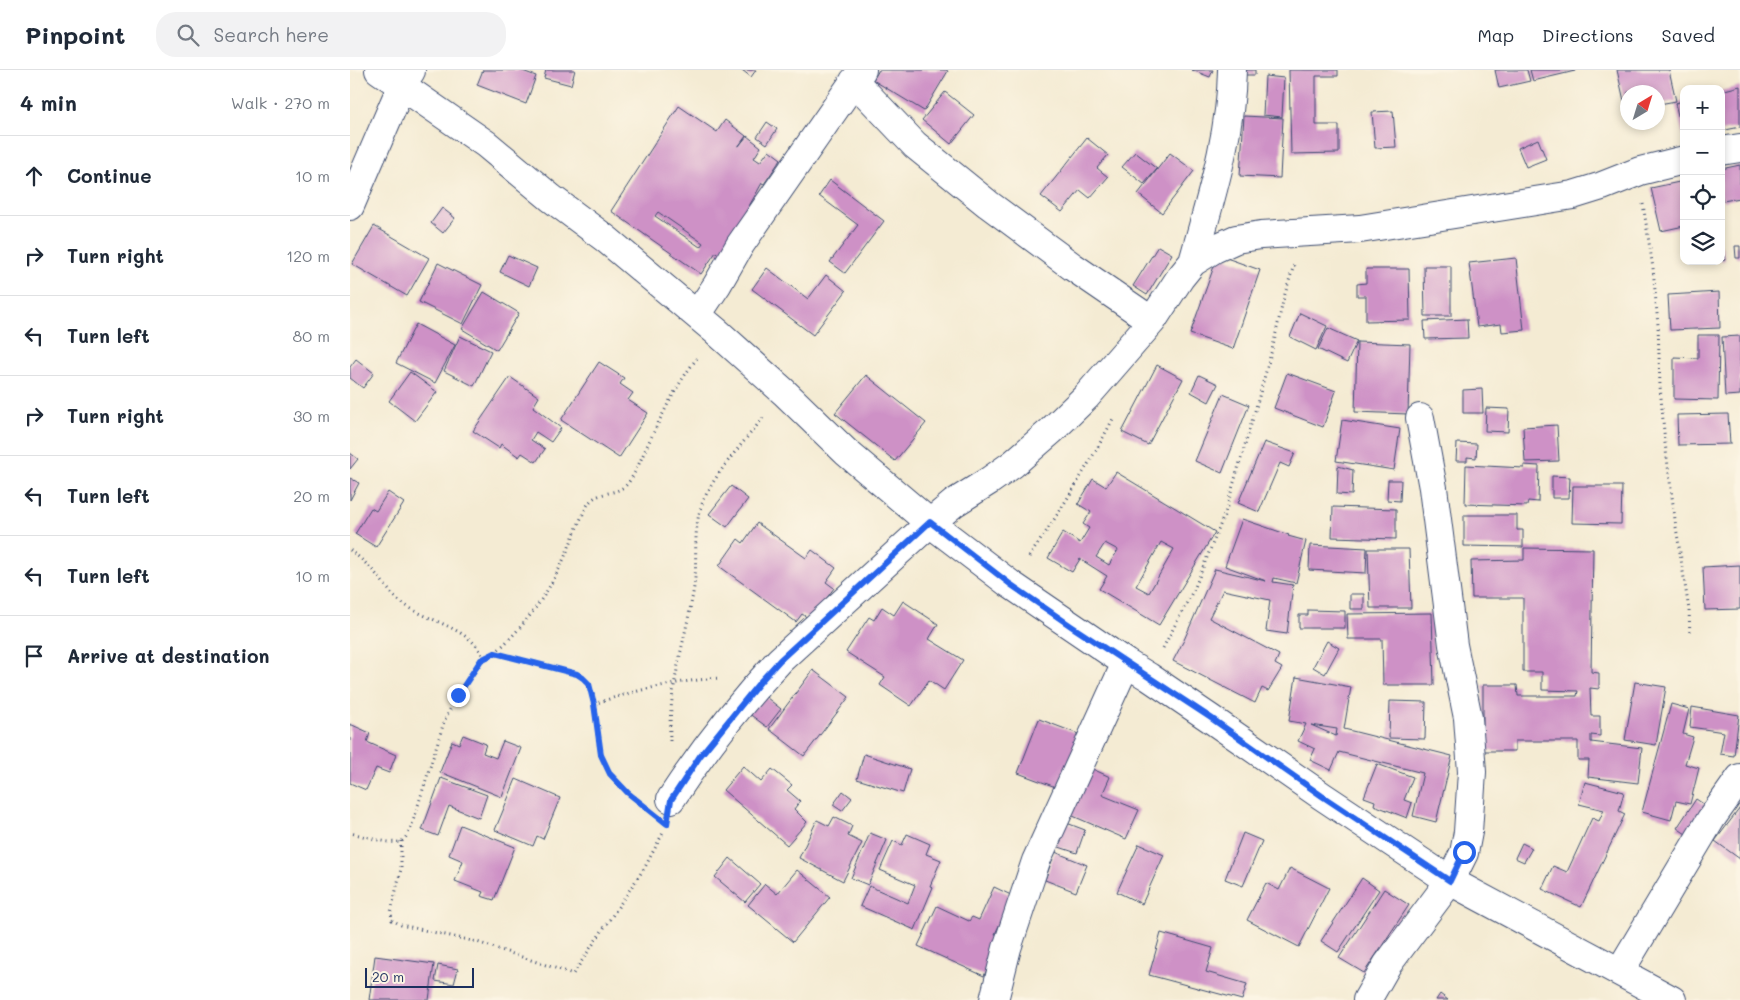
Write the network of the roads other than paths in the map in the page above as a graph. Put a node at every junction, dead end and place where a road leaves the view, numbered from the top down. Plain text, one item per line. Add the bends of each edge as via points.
1 (379, 70) edge
2 (1232, 70) edge
3 (858, 76) edge
4 (407, 78) edge
5 (1740, 148) edge
6 (1725, 150) edge
7 (1680, 161) edge
8 (350, 206) edge
9 (1193, 262) junction
10 (696, 315) junction
11 (1152, 321) junction
12 (1420, 418) dead end
13 (930, 522) junction
14 (1137, 670) junction
15 (1740, 778) edge
16 (671, 800) road end
17 (1450, 881) junction
18 (1620, 972) junction
19 (994, 1000) edge
20 (1367, 1000) edge
21 (1672, 1000) edge

1 - 4 street
2 - 9 street via 1232,89 1218,171
3 - 10 street via 740,244
3 - 11 street via 921,151 1073,267
4 - 8 street
4 - 10 street
5 - 6 street
7 - 9 street via 1548,200 1360,229 1236,239
9 - 11 street
10 - 13 street via 846,452
11 - 13 street via 1086,397 1051,431 1013,464 954,502
12 - 17 street via 1433,488 1453,645 1468,718 1472,772 1467,838
13 - 14 street via 1010,584
13 - 16 street via 780,660 700,756
14 - 17 street
14 - 19 street via 1036,861 1006,948
15 - 18 street via 1711,819
17 - 18 street
17 - 20 street via 1387,965
18 - 21 street

